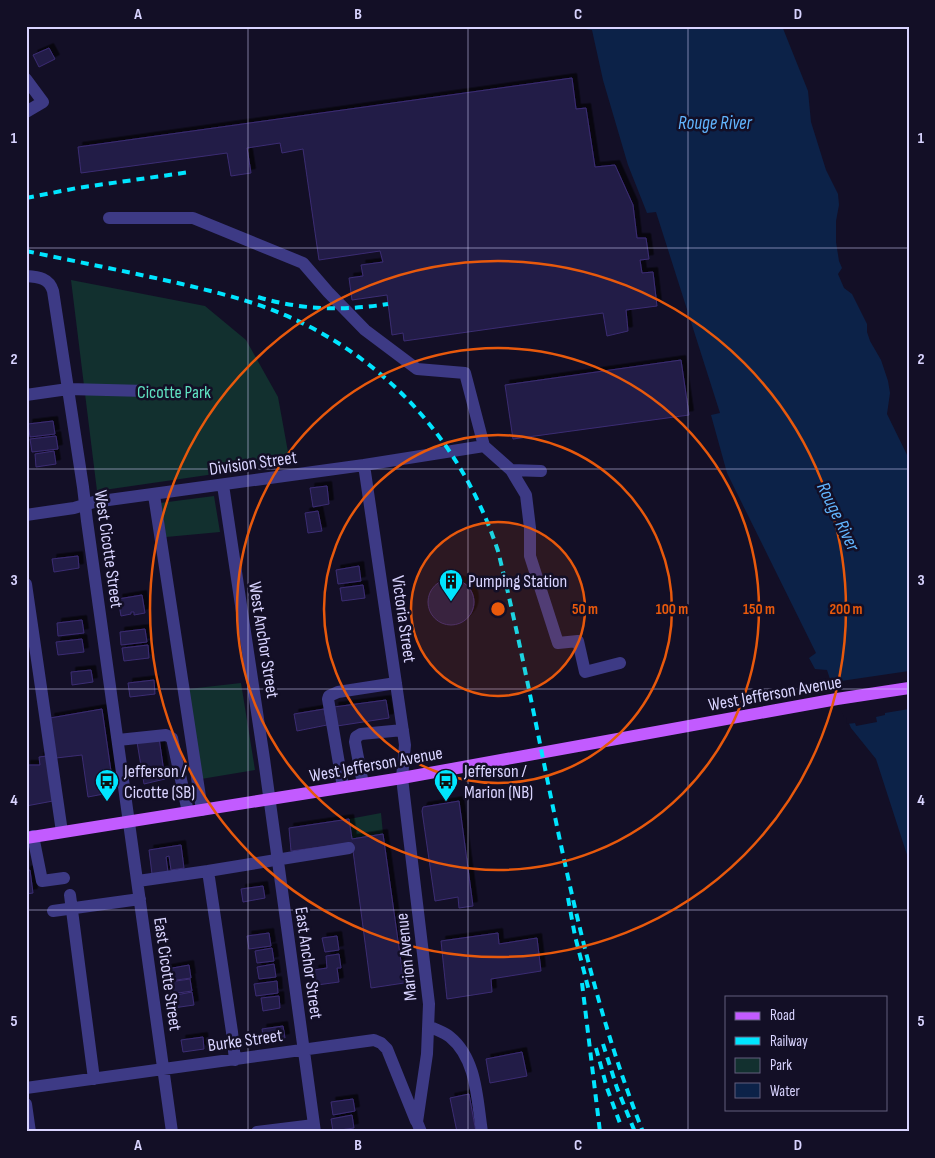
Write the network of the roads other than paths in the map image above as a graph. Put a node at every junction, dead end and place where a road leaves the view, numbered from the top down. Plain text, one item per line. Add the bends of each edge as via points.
1 (26, 78) edge
2 (26, 112) edge
3 (109, 218) dead end
4 (26, 276) edge
5 (68, 389) junction
6 (146, 392) dead end
7 (26, 395) edge
8 (484, 446) junction
9 (364, 465) junction
10 (511, 470) junction
11 (541, 471) dead end
12 (222, 485) junction
13 (154, 494) junction
14 (85, 505) junction
15 (26, 515) edge
16 (26, 584) edge
17 (620, 663) dead end
18 (396, 683) junction
19 (909, 688) edge
20 (403, 730) junction
21 (118, 740) junction
22 (402, 778) junction
23 (363, 784) junction
24 (343, 787) junction
25 (269, 799) junction
26 (202, 810) junction
27 (188, 812) junction
28 (130, 821) junction
29 (62, 832) junction
30 (30, 837) edge
31 (349, 848) dead end
32 (277, 860) junction
33 (208, 871) junction
34 (64, 878) dead end
35 (138, 881) junction
36 (70, 895) dead end
37 (140, 899) junction
38 (72, 909) junction
39 (52, 911) dead end
40 (429, 1026) junction
41 (303, 1050) junction
42 (235, 1060) junction
43 (164, 1069) junction
44 (94, 1079) junction
45 (26, 1088) edge
46 (26, 1104) edge
47 (419, 1127) edge
48 (314, 1128) edge
49 (30, 1132) edge
50 (172, 1132) edge
51 (256, 1132) edge
52 (482, 1132) edge

1 - 2 street via 43,102
3 - 8 street via 193,218 303,262 365,330 417,369 465,373
4 - 5 street, West Cicotte Street via 39,277 49,283 53,291
5 - 6 street
5 - 7 street
5 - 14 street, West Cicotte Street
8 - 9 street, Division Street
8 - 10 street
9 - 12 street, Division Street
9 - 18 street, Victoria Street
10 - 11 street
10 - 17 street via 526,495 530,556 558,643 578,641 585,672
12 - 13 street, Division Street
12 - 25 street, West Anchor Street
13 - 14 street, Division Street
13 - 26 street
14 - 15 street, Division Street
14 - 21 street, West Cicotte Street
16 - 29 street
18 - 20 street, Victoria Street
18 - 24 street via 329,696
19 - 22 main road, West Jefferson Avenue
20 - 22 street, Victoria Street
20 - 23 street via 361,734 356,738
21 - 27 street via 166,735 172,738
21 - 28 street, West Cicotte Street
22 - 23 main road, West Jefferson Avenue
22 - 40 street, Marion Avenue via 426,975
23 - 24 main road, West Jefferson Avenue
24 - 25 main road, West Jefferson Avenue
25 - 26 main road, West Jefferson Avenue
25 - 32 street, East Anchor Street
26 - 27 main road, West Jefferson Avenue
27 - 28 main road, West Jefferson Avenue
28 - 29 main road, West Jefferson Avenue
28 - 35 street, East Cicotte Street
29 - 30 main road, West Jefferson Avenue
30 - 34 street via 42,881
31 - 32 street
32 - 33 street
32 - 41 street, East Anchor Street
33 - 35 street
33 - 42 street
35 - 37 street, East Cicotte Street
36 - 38 street
37 - 38 street
37 - 43 street, East Cicotte Street
38 - 39 street
38 - 44 street
40 - 47 street, Marion Avenue
40 - 52 street via 448,1036 466,1056 474,1081
41 - 42 street, Burke Street
41 - 47 street, Burke Street via 374,1040 381,1042 387,1049
41 - 48 street, East Anchor Street
42 - 43 street, Burke Street
43 - 44 street, Burke Street
43 - 50 street, East Cicotte Street
44 - 45 street, Burke Street
46 - 49 street
48 - 51 street

